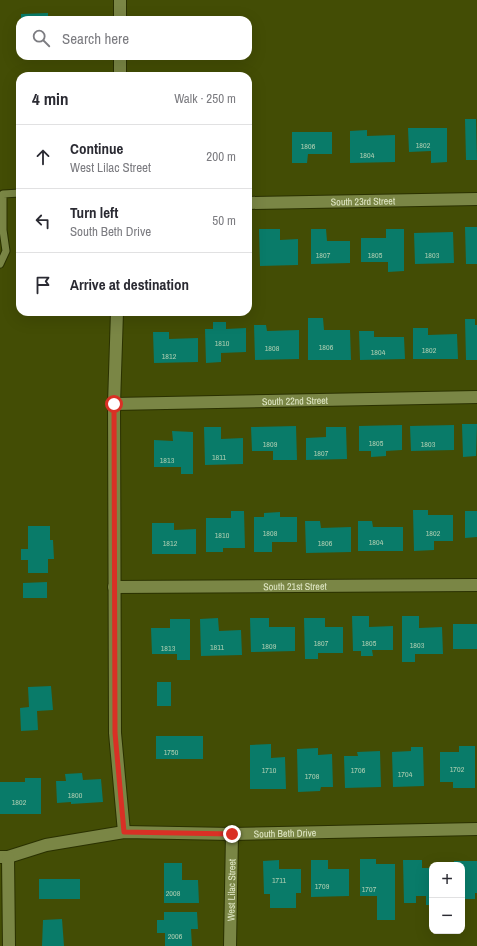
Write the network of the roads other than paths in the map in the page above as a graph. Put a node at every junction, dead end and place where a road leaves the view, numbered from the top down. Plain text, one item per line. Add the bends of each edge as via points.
1 (120, 0) edge
2 (120, 16) edge
3 (120, 60) edge
4 (120, 72) edge
5 (16, 193) edge
6 (477, 199) edge
7 (252, 203) edge
8 (0, 264) edge
9 (117, 316) edge
10 (477, 397) edge
11 (114, 404) junction
12 (477, 585) edge
13 (114, 587) junction
14 (477, 829) edge
15 (124, 832) junction
16 (232, 834) junction
17 (4, 857) edge
18 (9, 946) edge
19 (230, 946) edge

1 - 2 street
3 - 4 street
5 - 8 lane via 3,194 6,251
6 - 7 street, South 23rd Street
9 - 11 street
10 - 11 street, South 22nd Street
11 - 13 street
12 - 13 street, South 21st Street
13 - 15 street via 115,733
14 - 16 street, South Beth Drive
15 - 16 street, South Beth Drive
15 - 17 street, South Beth Drive via 46,845
16 - 19 street, West Lilac Street
17 - 18 street

